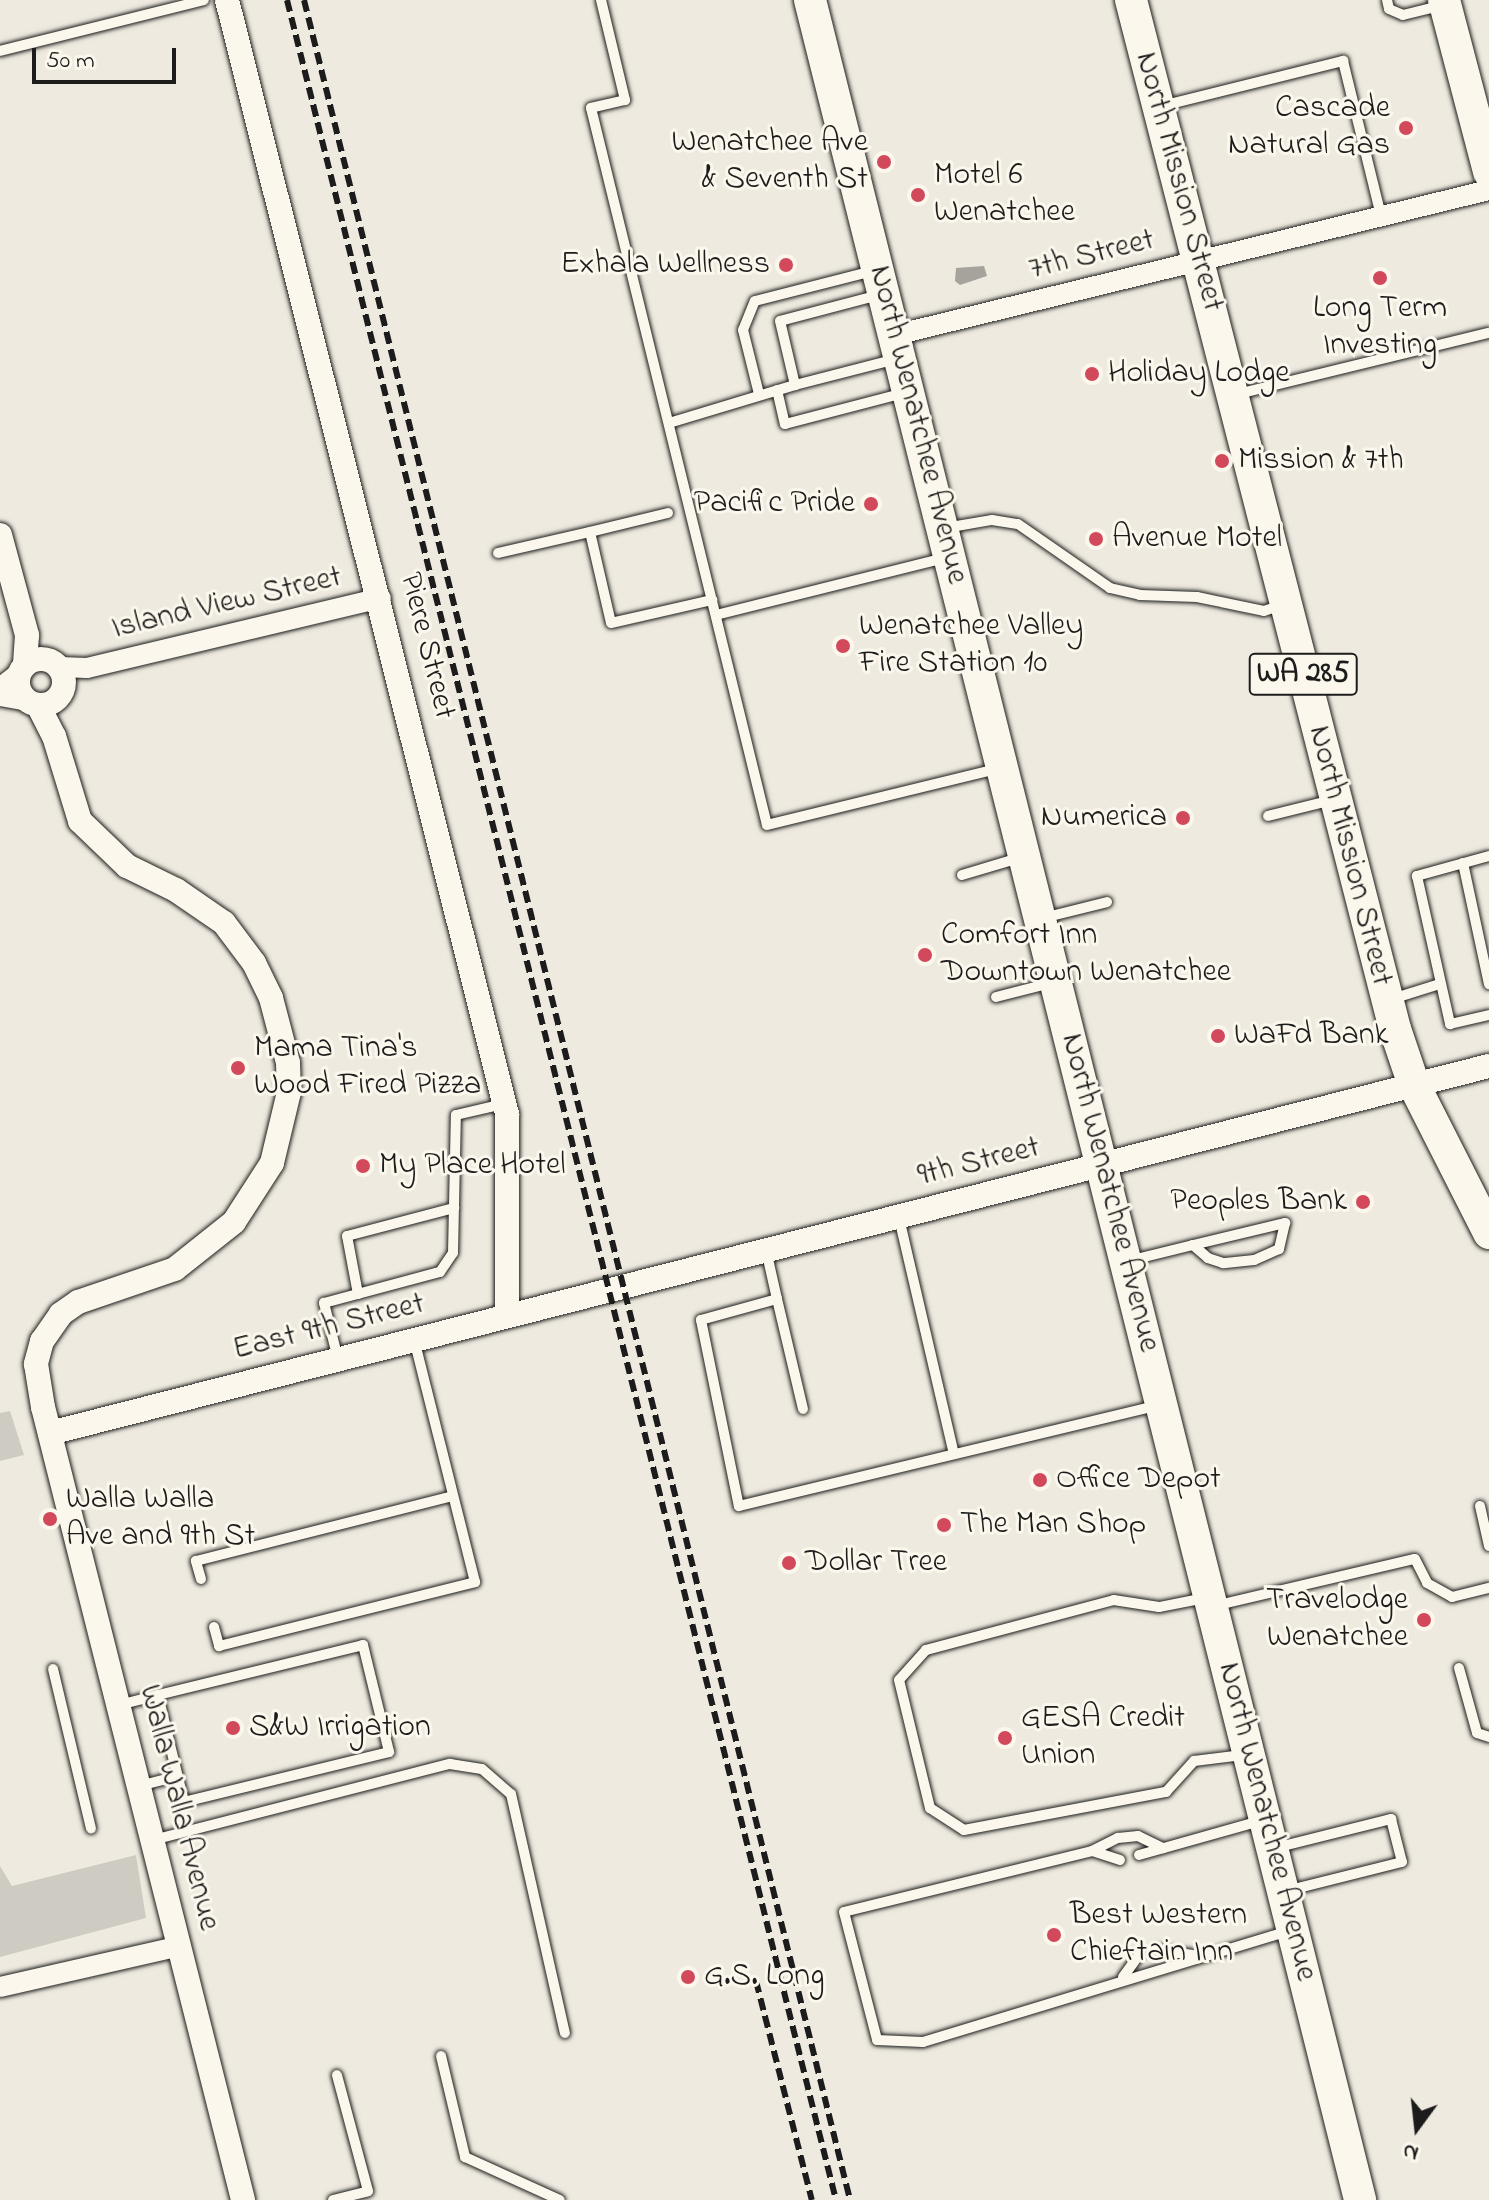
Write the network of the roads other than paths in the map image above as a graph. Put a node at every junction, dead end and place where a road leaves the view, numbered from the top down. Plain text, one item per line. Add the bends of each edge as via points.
1 (204, 0) edge
2 (227, 0) edge
3 (601, 0) edge
4 (810, 0) edge
5 (1131, 0) edge
6 (1387, 0) edge
7 (1445, 3) edge
8 (0, 51) edge
9 (1159, 107) junction
10 (1489, 172) edge
11 (1489, 190) edge
12 (1381, 216) junction
13 (1200, 260) junction
14 (882, 282) junction
15 (1489, 333) edge
16 (898, 346) junction
17 (795, 385) junction
18 (777, 390) junction
19 (910, 392) junction
20 (759, 394) junction
21 (1233, 395) junction
22 (669, 423) junction
23 (668, 513) dead end
24 (590, 532) junction
25 (0, 535) edge
26 (947, 542) junction
27 (498, 553) dead end
28 (5, 574) edge
29 (381, 598) junction
30 (712, 600) junction
31 (1285, 603) junction
32 (716, 615) junction
33 (37, 682) edge
34 (0, 696) edge
35 (1003, 768) junction
36 (1334, 799) junction
37 (1268, 816) dead end
38 (1025, 856) junction
39 (1489, 856) edge
40 (1463, 863) junction
41 (962, 875) dead end
42 (1107, 902) dead end
43 (1041, 919) junction
44 (1056, 981) junction
45 (1440, 984) junction
46 (1489, 984) edge
47 (996, 997) dead end
48 (1387, 1000) junction
49 (1489, 1015) edge
50 (1489, 1066) edge
51 (1414, 1085) junction
52 (505, 1104) junction
53 (1102, 1165) junction
54 (454, 1208) junction
55 (899, 1216) junction
56 (1489, 1233) edge
57 (1193, 1245) junction
58 (766, 1250) junction
59 (1126, 1261) junction
60 (623, 1286) joint
61 (358, 1294) junction
62 (777, 1299) junction
63 (507, 1316) junction
64 (414, 1340) junction
65 (338, 1359) junction
66 (1162, 1404) junction
67 (803, 1409) dead end
68 (50, 1433) junction
69 (954, 1454) junction
70 (453, 1496) junction
71 (1480, 1506) dead end
72 (1489, 1546) edge
73 (201, 1579) dead end
74 (1489, 1588) edge
75 (1211, 1602) junction
76 (214, 1627) dead end
77 (1459, 1668) dead end
78 (53, 1669) dead end
79 (158, 1695) junction
80 (119, 1705) junction
81 (1489, 1737) edge
82 (1249, 1754) junction
83 (178, 1776) junction
84 (139, 1786) junction
85 (91, 1829) dead end
86 (1269, 1834) junction
87 (153, 1840) junction
88 (1163, 1848) junction
89 (1092, 1851) junction
90 (1139, 1855) dead end
91 (1120, 1860) dead end
92 (1284, 1892) junction
93 (1293, 1929) junction
94 (180, 1946) junction
95 (1157, 1950) dead end
96 (1140, 1954) dead end
97 (1199, 1956) junction
98 (1123, 1977) junction
99 (0, 1987) edge
100 (565, 2033) dead end
101 (441, 2056) dead end
102 (337, 2075) dead end
103 (243, 2200) edge
104 (333, 2200) edge
105 (560, 2200) edge
106 (1360, 2200) edge

1 - 8 lane
2 - 29 street, Piere Street
3 - 22 lane via 625,100 591,108
4 - 14 main road, North Wenatchee Avenue
5 - 9 main road, North Mission Street / WA 285
6 - 7 lane via 1389,9 1403,15
7 - 10 main road
9 - 12 lane via 1343,61
9 - 13 main road, North Mission Street / WA 285
11 - 12 street, 7th Street
12 - 13 street, 7th Street
13 - 16 street, 7th Street
13 - 21 main road, North Mission Street / WA 285
14 - 16 main road, North Wenatchee Avenue
14 - 17 lane via 780,321
14 - 20 lane via 755,301 743,330
15 - 21 lane
16 - 17 lane
16 - 19 main road, North Wenatchee Avenue
17 - 18 lane
18 - 19 lane via 785,424
18 - 20 lane
19 - 26 main road, North Wenatchee Avenue
20 - 22 lane via 749,402
21 - 31 main road, North Mission Street / WA 285
22 - 30 lane
23 - 24 lane
24 - 27 lane
24 - 30 lane via 611,623
25 - 28 street
26 - 31 lane via 992,520 1018,524 1110,588 1264,611
26 - 32 lane
26 - 35 main road, North Wenatchee Avenue
28 - 33 street
29 - 33 street, Island View Street
29 - 52 street, Piere Street
30 - 32 lane
31 - 36 main road, North Mission Street / WA 285
32 - 35 lane via 767,825
33 - 34 street
33 - 68 street, Walla Walla Avenue via 80,821 103,848 215,916 254,963 282,1033 289,1092 272,1163 234,1222 175,1269 78,1302 50,1328 36,1364
35 - 38 main road, North Wenatchee Avenue
36 - 37 lane
36 - 48 main road, North Mission Street / WA 285
38 - 41 lane
38 - 43 main road, North Wenatchee Avenue
39 - 40 lane
40 - 45 lane via 1417,876
40 - 46 lane
42 - 43 lane
43 - 44 main road, North Wenatchee Avenue
44 - 47 lane
44 - 53 main road, North Wenatchee Avenue
45 - 48 lane
45 - 49 lane via 1450,1024
48 - 51 main road, North Mission Street / WA 285
50 - 51 street, 9th Street
51 - 53 street, 9th Street
51 - 56 main road, North Mission Street / WA 285
52 - 54 lane via 456,1115
52 - 63 street, Piere Street via 510,1149
53 - 55 street, 9th Street
53 - 59 main road, North Wenatchee Avenue
54 - 61 lane via 453,1253 440,1272
54 - 61 lane via 347,1236
55 - 58 street, 9th Street
55 - 69 lane
57 - 57 lane via 1285,1223 1279,1249 1254,1260 1223,1263
57 - 59 lane
58 - 60 street, 9th Street
58 - 62 lane
59 - 66 main road, North Wenatchee Avenue
60 - 63 street, East 9th Street
61 - 65 lane via 324,1303
62 - 67 lane
62 - 69 lane via 701,1320 739,1506
63 - 64 street, East 9th Street
64 - 65 street, East 9th Street
64 - 70 lane
65 - 68 street, East 9th Street
66 - 69 lane
66 - 75 main road, North Wenatchee Avenue
68 - 80 street, Walla Walla Avenue
70 - 73 lane via 196,1561
70 - 76 lane via 475,1582 219,1646
71 - 72 lane
74 - 75 lane via 1452,1597 1427,1583 1415,1559
75 - 82 main road, North Wenatchee Avenue
75 - 82 lane via 1159,1607 1114,1600 926,1650 899,1680 930,1808 964,1830 1166,1792 1194,1761
77 - 81 lane via 1477,1733
78 - 85 lane
79 - 80 lane
79 - 83 lane
79 - 83 lane via 363,1645 389,1752 184,1802
80 - 84 street, Walla Walla Avenue
82 - 86 main road, North Wenatchee Avenue
83 - 84 lane
84 - 87 street, Walla Walla Avenue
86 - 88 lane
86 - 92 main road, North Wenatchee Avenue
86 - 92 lane via 1391,1819 1402,1862
87 - 94 street, Walla Walla Avenue
87 - 100 lane via 450,1764 482,1769 511,1794
88 - 89 lane via 1138,1836 1118,1838
88 - 90 lane
89 - 91 lane
89 - 98 lane via 844,1912 877,2040 923,2042
92 - 93 main road, North Wenatchee Avenue
93 - 97 lane
93 - 106 main road, North Wenatchee Avenue
94 - 99 street
94 - 103 street, Walla Walla Avenue
95 - 97 lane
96 - 98 lane
97 - 98 lane
101 - 105 lane via 465,2157
102 - 104 lane via 368,2191

